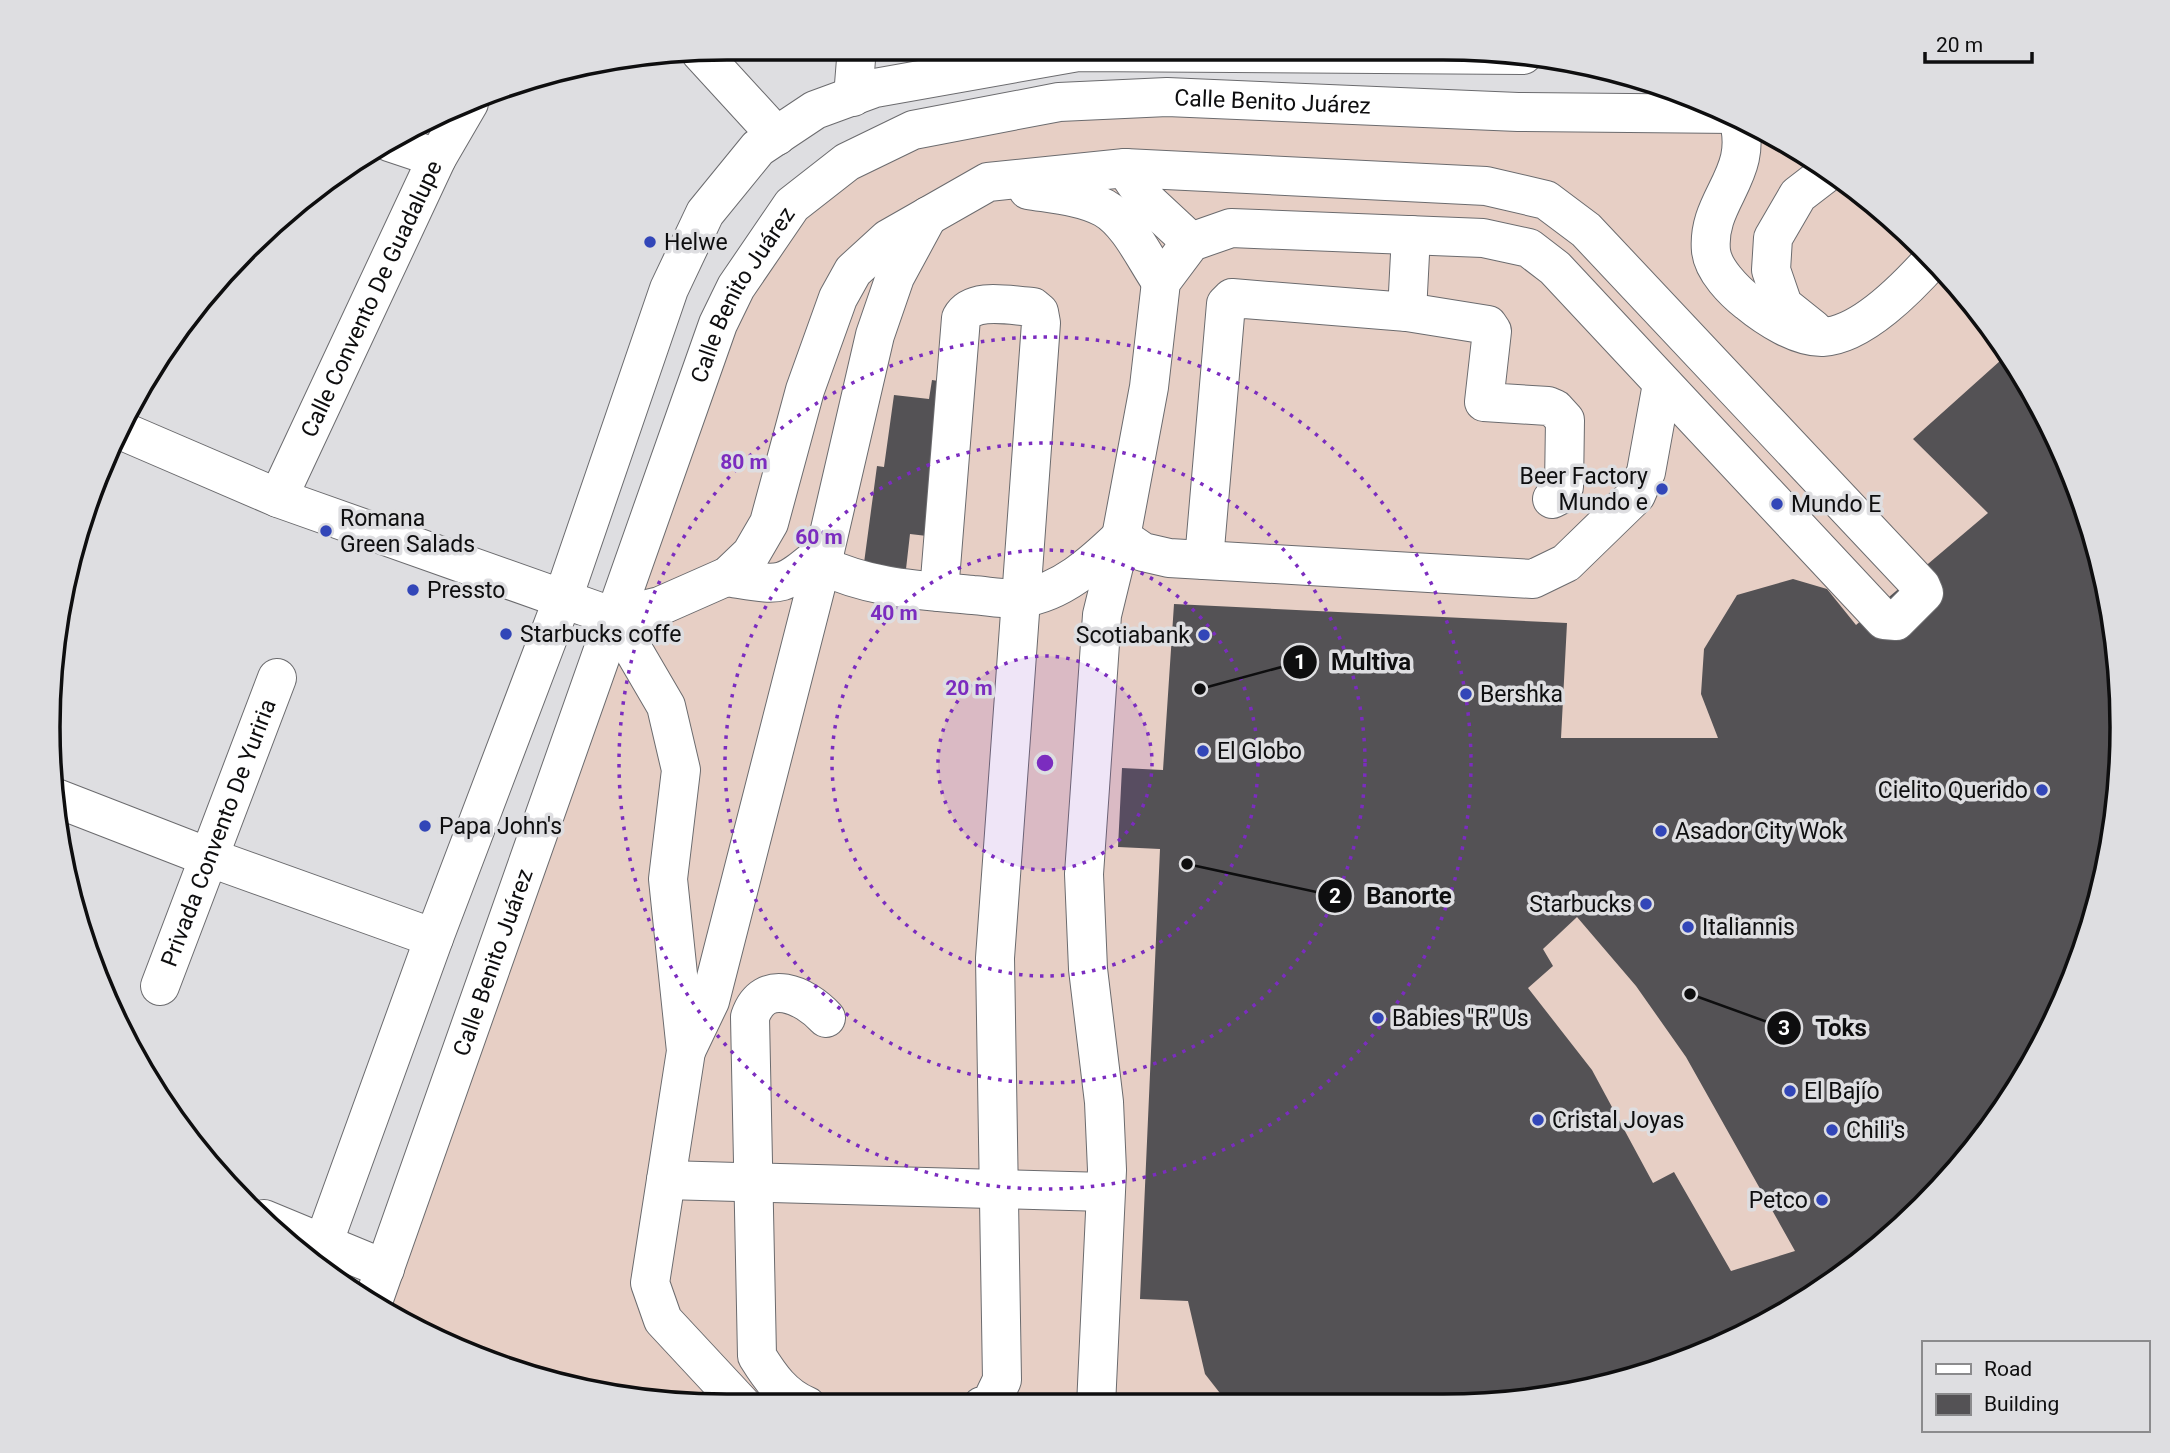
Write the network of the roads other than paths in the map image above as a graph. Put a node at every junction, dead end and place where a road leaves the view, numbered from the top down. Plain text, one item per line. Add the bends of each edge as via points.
1 (856, 59) edge
2 (1039, 59) edge
3 (707, 60) edge
4 (853, 97) junction
5 (463, 114) edge
6 (1709, 115) edge
7 (1742, 130) edge
8 (777, 136) junction
9 (399, 145) edge
10 (438, 158) junction
11 (1125, 168) junction
12 (1822, 177) edge
13 (988, 181) junction
14 (928, 216) junction
15 (1411, 235) junction
16 (1191, 242) junction
17 (1926, 267) edge
18 (1161, 282) junction
19 (1407, 312) junction
20 (1823, 337) junction
21 (1661, 384) junction
22 (127, 433) edge
23 (278, 498) junction
24 (1552, 499) dead end
25 (1121, 537) junction
26 (823, 558) junction
27 (1204, 560) junction
28 (726, 576) junction
29 (939, 592) junction
30 (1021, 599) junction
31 (562, 601) junction
32 (614, 617) junction
33 (277, 678) dead end
34 (64, 801) edge
35 (208, 857) junction
36 (434, 938) junction
37 (160, 986) dead end
38 (827, 1018) dead end
39 (686, 1051) junction
40 (666, 1180) junction
41 (752, 1184) junction
42 (999, 1192) junction
43 (1105, 1192) junction
44 (299, 1238) edge
45 (321, 1250) edge
46 (379, 1284) edge
47 (732, 1394) edge
48 (787, 1394) edge
49 (995, 1394) edge
50 (1097, 1394) edge

1 - 4 main road
2 - 4 main road, Calle Benito Juárez via 875,88
3 - 8 main road
4 - 8 main road, Calle Benito Juárez via 815,110
5 - 10 main road, Calle Convento De Guadalupe
6 - 32 main road, Calle Benito Juárez via 1518,112 1167,97 1059,102 913,130 847,163 792,205 736,287 718,324
7 - 20 main road via 1742,161 1716,215 1711,253 1732,289 1774,323
8 - 31 main road, Calle Benito Juárez via 758,148 730,179 685,250
9 - 10 main road
10 - 23 main road, Calle Convento De Guadalupe
11 - 13 main road
11 - 16 main road via 1148,202
11 - 21 main road via 1486,186 1546,200 1586,230 1922,586 1920,599 1896,621 1884,620
12 - 20 main road via 1798,195 1773,238 1771,270 1783,305
13 - 14 main road
13 - 18 main road via 1106,209
14 - 26 main road via 895,277 875,335
14 - 28 main road via 888,239 853,271 838,298 805,390 769,523 751,554
15 - 16 main road via 1231,228
15 - 19 main road
15 - 21 main road via 1483,238 1529,248 1555,268
16 - 18 main road
17 - 20 main road via 1864,323
18 - 25 main road via 1149,387
19 - 24 main road via 1491,327 1484,402 1548,406 1561,414 1567,428 1564,487
19 - 27 main road via 1227,300
21 - 27 main road via 1646,472 1636,495 1550,573 1533,579
22 - 23 main road
23 - 31 main road
25 - 27 main road via 1143,552
25 - 30 main road via 1091,566 1054,588
25 - 43 main road via 1102,615 1084,874 1088,968 1104,1102
26 - 28 main road via 789,581 775,584
26 - 29 main road via 853,580
26 - 39 main road via 710,1001
28 - 32 main road via 660,606
29 - 30 main road
29 - 30 main road via 961,318 966,309 976,305 1033,307 1041,323
30 - 42 main road via 995,958
31 - 32 main road
31 - 36 main road, Calle Benito Juárez
32 - 39 main road via 666,706 681,770 668,879
32 - 46 main road, Calle Benito Juárez
33 - 35 main road, Privada Convento De Yuriria
34 - 35 main road
35 - 36 main road
35 - 37 main road, Privada Convento De Yuriria
36 - 45 main road, Calle Benito Juárez
38 - 41 main road via 811,1002 794,995 772,993 755,1004 750,1017
39 - 40 main road
40 - 41 main road
40 - 47 main road via 650,1283 654,1301 663,1320
41 - 42 main road
41 - 48 main road via 757,1356
42 - 43 main road
42 - 49 main road via 1002,1380
43 - 50 main road
44 - 45 main road
45 - 46 main road

